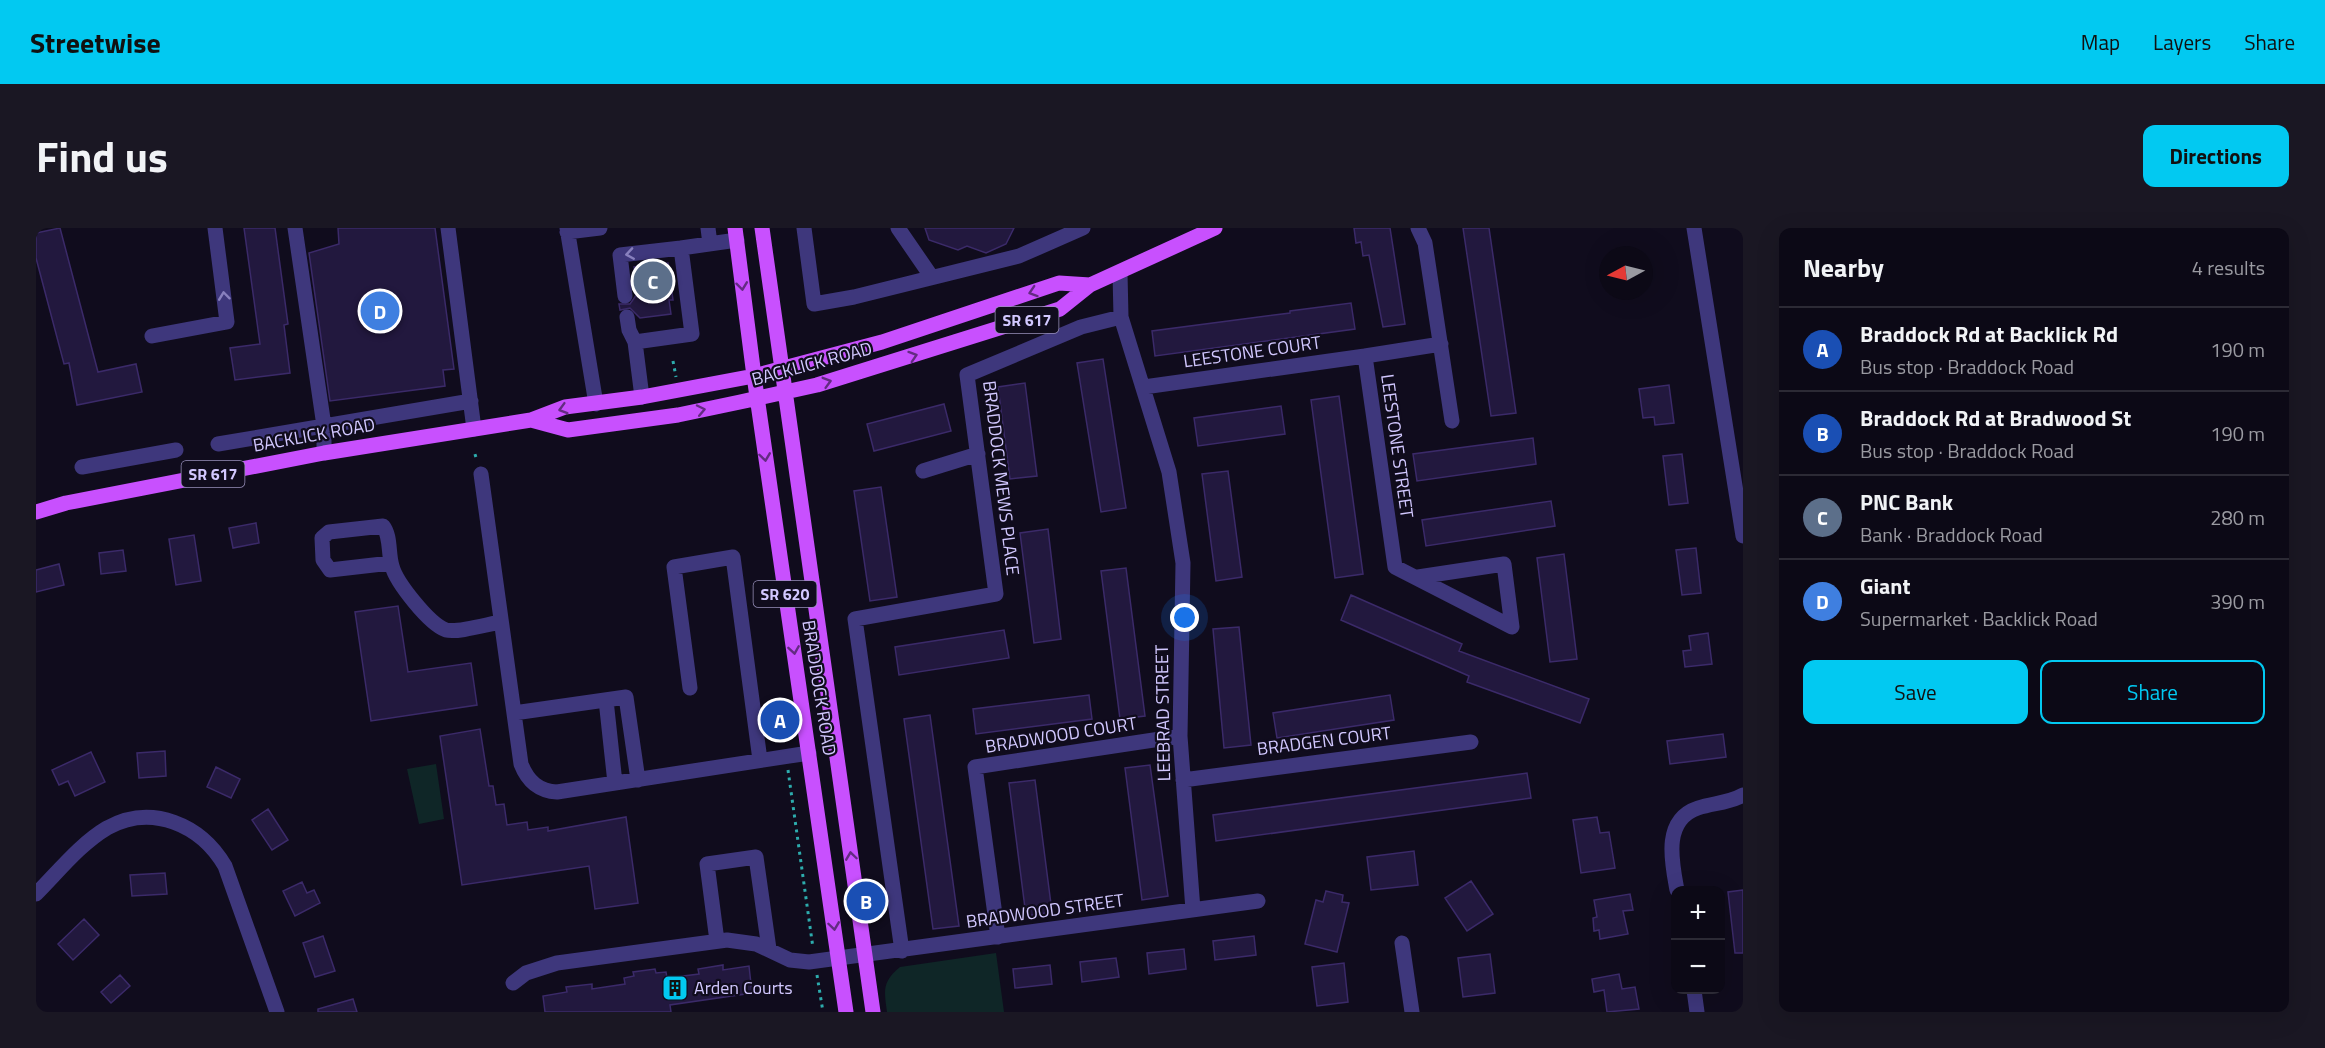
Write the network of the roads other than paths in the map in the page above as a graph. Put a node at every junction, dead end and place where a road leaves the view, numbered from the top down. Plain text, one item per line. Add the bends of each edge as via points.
1 (215, 228) edge
2 (295, 228) edge
3 (448, 228) edge
4 (600, 228) edge
5 (762, 228) edge
6 (804, 228) edge
7 (898, 228) edge
8 (1083, 228) edge
9 (1215, 228) edge
10 (1418, 228) edge
11 (1694, 228) edge
12 (567, 230) edge
13 (736, 234) edge
14 (709, 236) edge
15 (681, 248) junction
16 (1120, 273) junction
17 (932, 276) junction
18 (1090, 285) junction
19 (625, 296) dead end
20 (627, 316) dead end
21 (1121, 317) junction
22 (152, 336) dead end
23 (635, 342) junction
24 (1441, 344) junction
25 (1365, 356) junction
26 (781, 369) junction
27 (754, 376) junction
28 (1144, 387) junction
29 (784, 393) junction
30 (642, 397) junction
31 (757, 399) junction
32 (471, 401) junction
33 (596, 404) junction
34 (531, 420) junction
35 (1452, 421) dead end
36 (324, 426) junction
37 (474, 429) junction
38 (218, 444) dead end
39 (176, 450) dead end
40 (324, 453) junction
41 (978, 454) junction
42 (82, 467) dead end
43 (923, 471) dead end
44 (481, 474) dead end
45 (36, 512) edge
46 (1743, 536) edge
47 (391, 563) junction
48 (1418, 577) junction
49 (501, 622) junction
50 (690, 688) dead end
51 (606, 700) junction
52 (514, 713) junction
53 (1180, 736) junction
54 (1471, 742) dead end
55 (809, 753) junction
56 (760, 760) junction
57 (638, 780) junction
58 (1183, 780) junction
59 (615, 783) junction
60 (1743, 795) edge
61 (1676, 886) edge
62 (36, 894) edge
63 (1257, 900) dead end
64 (1193, 910) junction
65 (998, 938) junction
66 (717, 940) junction
67 (1402, 942) dead end
68 (769, 949) junction
69 (902, 951) junction
70 (865, 955) junction
71 (839, 958) junction
72 (513, 983) dead end
73 (1695, 994) edge
74 (277, 1012) edge
75 (846, 1012) edge
76 (873, 1012) edge
77 (1412, 1012) edge
78 (1698, 1012) edge

22 -> 1 street via 227,322
2 - 36 street
3 - 32 street
4 - 12 street
5 - 26 main road, BRADDOCK ROAD / SR 620
6 - 17 street via 813,304 865,295
7 - 17 street
8 - 17 street via 1019,256
9 - 16 main road, BACKLICK ROAD / SR 617
10 - 24 street via 1425,243
11 - 46 street
12 - 33 street
13 - 14 street
13 -> 27 main road, BRADDOCK ROAD / SR 620
14 - 15 street
15 -> 19 street via 620,255
15 - 23 street via 692,334
16 - 18 main road, BACKLICK ROAD / SR 617
16 - 21 street, LEEBRAD STREET
18 -> 26 main road, BACKLICK ROAD / SR 617 via 1059,283 882,342
29 -> 18 main road, BACKLICK ROAD / SR 617 via 1060,309
20 - 23 street
21 - 28 street, LEEBRAD STREET
21 - 41 street, BRADDOCK MEWS PLACE via 1081,327 967,375
23 - 30 street
24 - 25 street, LEESTONE STREET
24 - 35 street
25 - 28 street, LEESTONE COURT
25 - 48 street, LEESTONE STREET via 1395,567
26 - 27 main road, BACKLICK ROAD / SR 617
26 - 29 main road, BRADDOCK ROAD / SR 620
27 - 30 main road, BACKLICK ROAD / SR 617
27 - 31 main road, BRADDOCK ROAD / SR 620
28 - 53 street, LEEBRAD STREET via 1169,472 1183,563
29 - 31 main road, BACKLICK ROAD / SR 617
70 -> 29 main road, BRADDOCK ROAD / SR 620
30 - 33 main road, BACKLICK ROAD / SR 617
34 -> 31 main road, BACKLICK ROAD / SR 617 via 568,430 678,415
31 -> 55 main road, BRADDOCK ROAD / SR 620
32 - 36 street
32 - 37 street
33 -> 34 main road, BACKLICK ROAD / SR 617 via 565,406
34 - 37 main road, BACKLICK ROAD / SR 617
36 - 38 street
36 - 40 street
37 - 40 main road, BACKLICK ROAD / SR 617
39 - 42 street
40 - 45 main road, BACKLICK ROAD / SR 617
41 - 43 street
41 - 69 street, BRADDOCK MEWS PLACE via 996,594 855,619
44 - 49 street
47 - 47 street via 383,526 329,532 322,538 322,560 330,570
47 - 49 street via 404,588 441,627 453,630
48 - 48 street, LEESTONE STREET via 1504,564 1512,627 1439,588
49 - 52 street
50 - 56 street via 674,567 733,557
51 - 52 street
51 - 57 street via 627,697
51 - 59 street
52 - 59 street via 521,764 537,787 557,792
53 - 58 street, LEEBRAD STREET
53 - 65 street, BRADWOOD COURT via 975,767
54 - 58 street, BRADGEN COURT
55 - 56 street
55 -> 71 main road, BRADDOCK ROAD / SR 620
56 - 57 street
57 - 59 street
58 - 64 street, LEEBRAD STREET
60 - 61 street via 1696,809 1678,824 1671,851
62 - 74 street via 94,837 116,824 159,818 192,829 216,850 225,866
63 - 64 street, BRADWOOD STREET
64 - 65 street, BRADWOOD STREET
65 - 69 street, BRADWOOD STREET
66 - 68 street, BRADWOOD STREET via 745,941
66 - 68 street via 707,864 756,857
66 - 72 street, BRADWOOD STREET via 556,963 526,973
67 - 77 street
68 - 71 street, BRADWOOD STREET via 799,961
69 - 70 street, BRADWOOD STREET
70 - 71 street, BRADWOOD STREET
70 - 76 main road, BRADDOCK ROAD / SR 620
71 - 75 main road, BRADDOCK ROAD / SR 620
73 - 78 street

